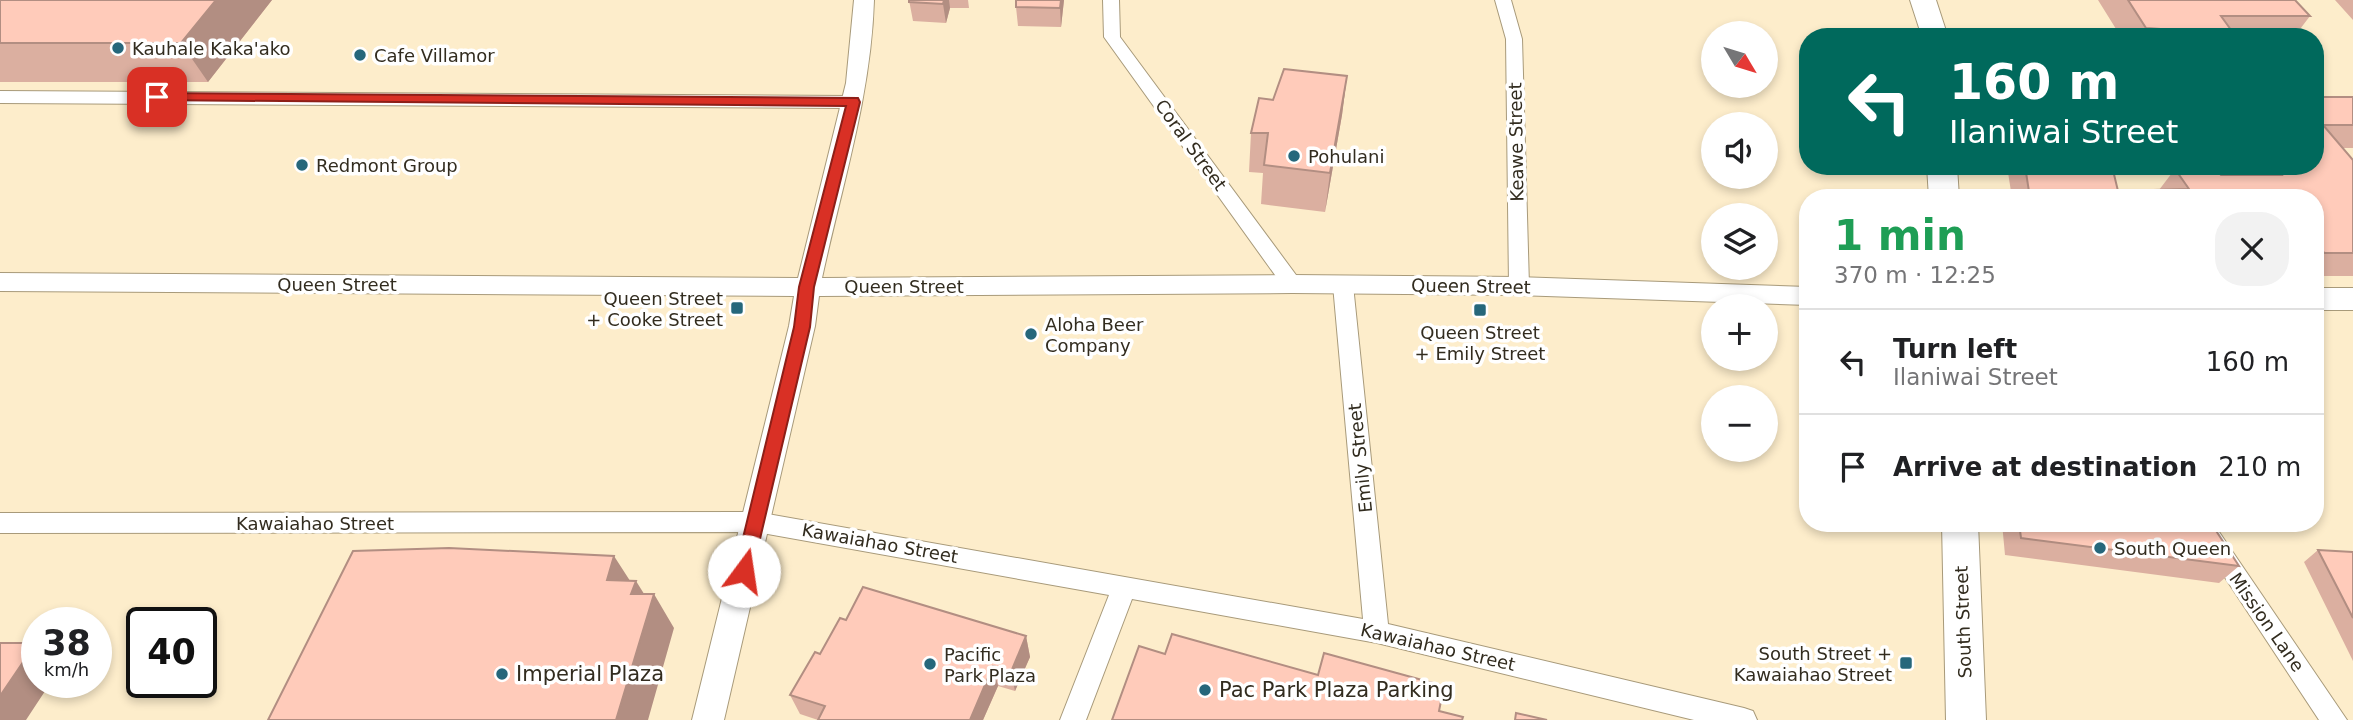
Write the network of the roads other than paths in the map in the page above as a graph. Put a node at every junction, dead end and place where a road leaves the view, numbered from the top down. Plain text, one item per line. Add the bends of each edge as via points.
1 (864, 0) edge
2 (1111, 0) edge
3 (1503, 0) edge
4 (1923, 0) edge
5 (1932, 28) edge
6 (0, 97) edge
7 (853, 102) junction
8 (0, 282) edge
9 (1292, 284) junction
10 (1343, 285) junction
11 (1519, 286) junction
12 (807, 287) junction
13 (1799, 296) edge
14 (2324, 299) edge
15 (2353, 299) edge
16 (757, 522) junction
17 (0, 523) edge
18 (1960, 532) edge
19 (2206, 532) edge
20 (1125, 586) junction
21 (1377, 632) junction
22 (708, 720) edge
23 (1073, 720) edge
24 (1744, 720) edge
25 (1966, 720) edge
26 (2334, 720) edge

1 - 7 street via 864,38
2 - 9 street, Coral Street via 1112,37
3 - 11 street, Keawe Street via 1514,39
4 - 5 main road
6 - 7 street
7 - 12 street
8 - 12 street, Queen Street
9 - 10 street, Queen Street
9 - 12 street, Queen Street
10 - 11 street, Queen Street
10 - 21 street, Emily Street
11 - 13 street, Queen Street
12 - 16 street
14 - 15 main road
16 - 17 street, Kawaiahao Street
16 - 20 street, Kawaiahao Street
16 - 22 street
18 - 25 main road, South Street
19 - 26 street, Mission Lane
20 - 21 street, Kawaiahao Street
20 - 23 street
21 - 24 street, Kawaiahao Street

